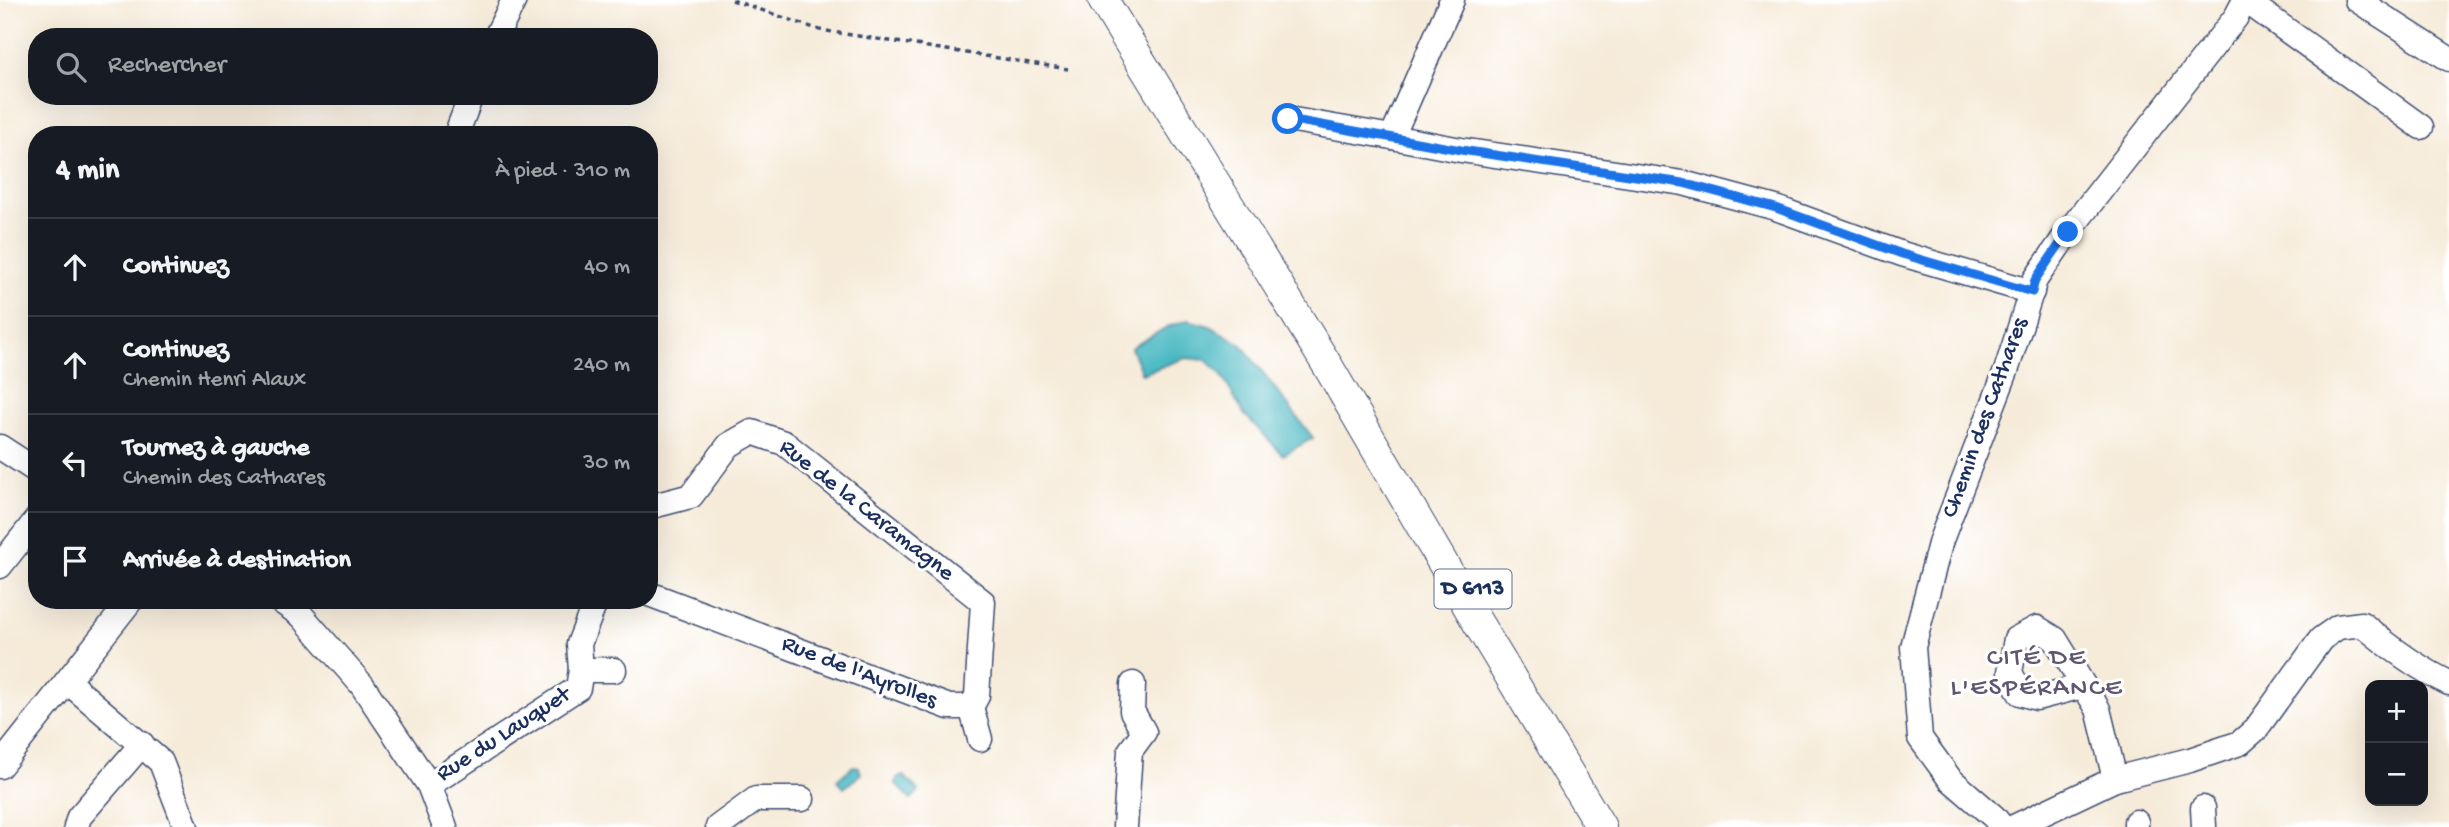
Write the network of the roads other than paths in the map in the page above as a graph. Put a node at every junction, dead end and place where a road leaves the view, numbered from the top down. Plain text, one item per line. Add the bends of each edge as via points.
1 (514, 0) edge
2 (1103, 0) edge
3 (1452, 0) edge
4 (2245, 0) edge
5 (2357, 0) edge
6 (500, 28) edge
7 (2449, 59) edge
8 (468, 105) edge
9 (1288, 119) dead end
10 (459, 126) edge
11 (2421, 127) dead end
12 (1392, 137) junction
13 (2032, 292) junction
14 (1329, 368) junction
15 (0, 447) edge
16 (28, 465) edge
17 (658, 505) edge
18 (28, 530) edge
19 (0, 566) edge
20 (658, 597) edge
21 (983, 602) joint
22 (124, 609) edge
23 (292, 609) edge
24 (593, 609) edge
25 (1476, 620) junction
26 (581, 670) junction
27 (614, 670) dead end
28 (68, 682) junction
29 (2449, 683) edge
30 (1133, 684) dead end
31 (2084, 686) dead end
32 (971, 707) junction
33 (980, 738) dead end
34 (142, 744) junction
35 (0, 766) edge
36 (2115, 779) junction
37 (429, 785) junction
38 (802, 799) dead end
39 (1612, 824) edge
40 (76, 827) edge
41 (186, 827) edge
42 (445, 827) edge
43 (718, 827) edge
44 (1125, 827) edge
45 (1583, 827) edge
46 (2002, 827) edge
47 (2014, 827) edge

1 - 6 street
2 - 14 main road, D 6113
3 - 12 street
4 - 11 street
4 - 13 street, Chemin des Cathares via 2068,232 2035,280
5 - 7 street
8 - 10 street
9 - 12 street
12 - 13 street via 1683,183 1776,208 1902,254
13 - 46 street, Chemin des Cathares via 1941,540 1913,647 1920,738 1950,779
14 - 25 main road, D 6113
14 - 39 main road, D 6113 via 1499,628
15 - 16 street
17 - 21 street, Rue de la Caramagne via 691,496 729,445 752,432 783,443
18 - 19 street
20 - 32 street, Rue de l'Ayrolles via 949,707
21 - 32 street, Rue de l'Ayrolles via 977,696
22 - 28 street
23 - 37 street via 362,685
24 - 26 street, Rue du Lauquet via 579,644
25 - 39 main road, D 6113
25 - 45 main road
26 - 27 street
26 - 37 street, Rue du Lauquet via 578,688
28 - 34 street
28 - 35 street
29 - 36 street via 2426,672 2362,624 2338,627 2321,639 2256,729 2240,743
30 - 44 street via 1132,712 1144,732 1130,751
31 - 36 street via 2098,709
32 - 33 street
34 - 40 street via 79,817
34 - 41 street via 162,762
36 - 47 street
37 - 42 street
38 - 43 street via 756,799

